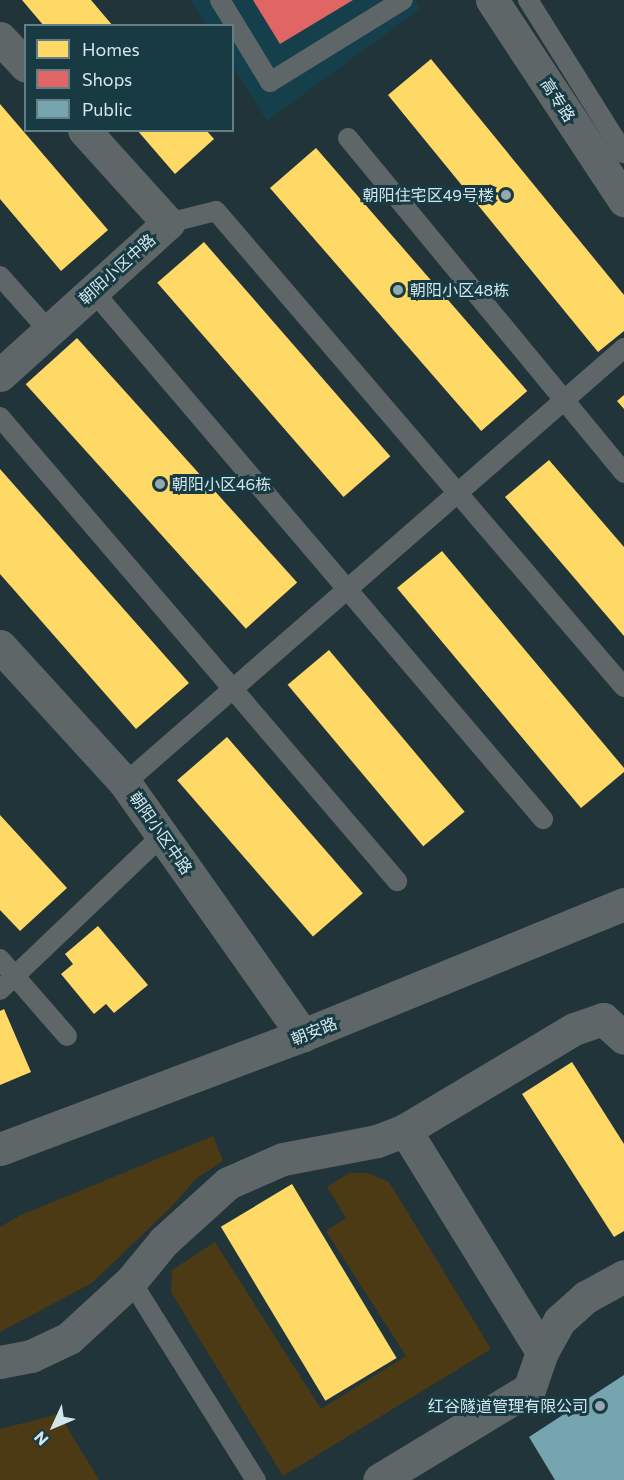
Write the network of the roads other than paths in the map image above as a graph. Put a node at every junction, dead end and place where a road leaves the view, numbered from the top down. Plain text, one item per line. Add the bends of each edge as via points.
1 (220, 0) edge
2 (492, 0) edge
3 (528, 0) edge
4 (399, 1) edge
5 (0, 38) edge
6 (24, 64) edge
7 (86, 132) edge
8 (348, 138) dead end
9 (624, 153) edge
10 (624, 200) edge
11 (168, 223) junction
12 (0, 276) edge
13 (93, 291) junction
14 (49, 331) junction
15 (624, 348) edge
16 (0, 375) edge
17 (564, 400) junction
18 (0, 417) edge
19 (624, 473) edge
20 (458, 493) junction
21 (348, 589) junction
22 (0, 646) edge
23 (624, 687) edge
24 (233, 689) junction
25 (125, 783) junction
26 (543, 819) dead end
27 (163, 835) junction
28 (397, 881) dead end
29 (624, 904) edge
30 (0, 959) edge
31 (15, 976) junction
32 (0, 990) edge
33 (303, 1035) junction
34 (67, 1036) dead end
35 (624, 1038) edge
36 (405, 1130) junction
37 (0, 1149) edge
38 (624, 1276) edge
39 (131, 1281) junction
40 (542, 1352) junction
41 (0, 1362) edge
42 (256, 1480) edge
43 (379, 1480) edge

1 - 4 lane via 270,82
2 - 10 street, 高专路
3 - 9 lane
5 - 6 street
7 - 11 street, 朝阳小区中路
8 - 17 lane
11 - 13 street, 朝阳小区中路
11 - 20 lane via 216,211
12 - 14 lane
13 - 14 street, 朝阳小区中路
13 - 21 lane
14 - 16 street, 朝阳小区中路
15 - 17 lane
17 - 19 lane
17 - 20 lane
18 - 24 lane
20 - 21 lane
20 - 23 lane
21 - 24 lane
21 - 26 lane
22 - 25 street, 朝阳小区中路
24 - 25 lane
24 - 28 lane
25 - 27 street, 朝阳小区中路
27 - 31 lane
27 - 33 street, 朝阳小区中路
29 - 33 street, 朝安路
30 - 31 lane
31 - 32 lane
31 - 34 lane
33 - 37 street, 朝安路
35 - 36 street via 603,1019 574,1029
36 - 39 street via 377,1141 283,1158 228,1182 164,1241
36 - 40 street
38 - 40 street via 586,1297 559,1321
39 - 41 street via 69,1338 31,1356
39 - 42 lane
40 - 43 street via 529,1389

